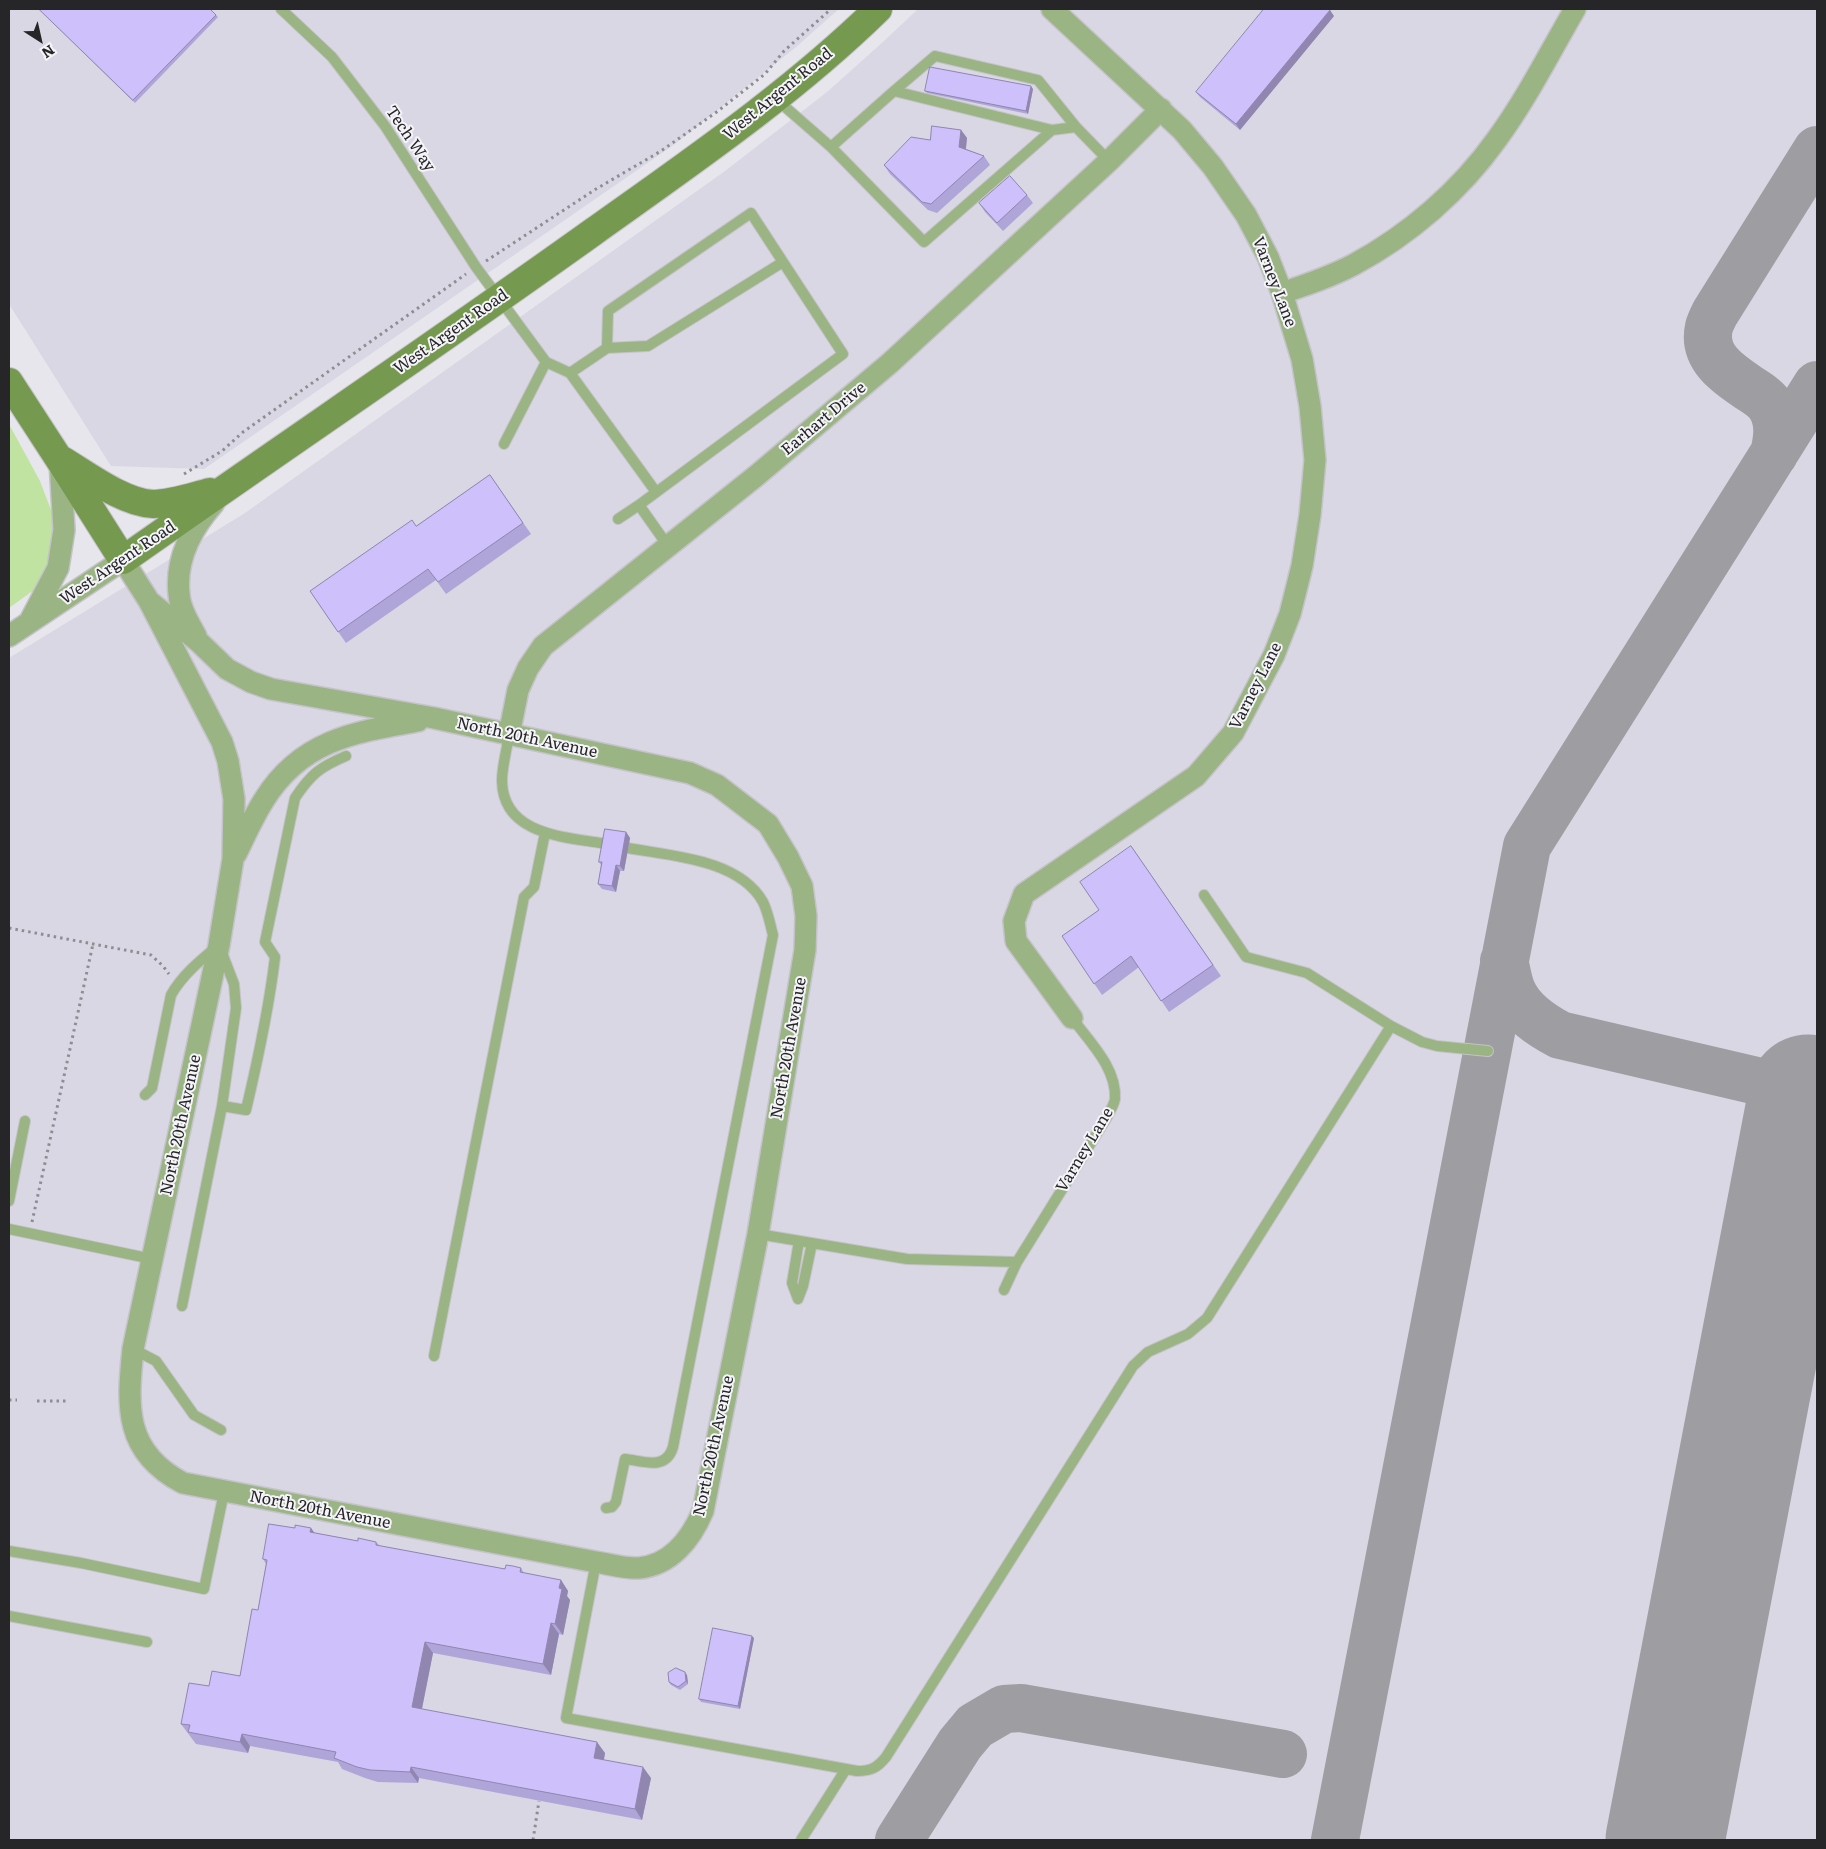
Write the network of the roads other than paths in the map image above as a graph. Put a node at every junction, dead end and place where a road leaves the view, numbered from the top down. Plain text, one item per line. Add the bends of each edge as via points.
1 (281, 9) edge
2 (878, 9) edge
3 (1052, 9) edge
4 (1575, 9) edge
5 (894, 91) junction
6 (775, 98) junction
7 (1161, 109) junction
8 (1076, 127) junction
9 (1052, 130) junction
10 (831, 147) junction
11 (1109, 162) junction
12 (783, 262) junction
13 (1282, 293) junction
14 (498, 298) junction
15 (607, 348) junction
16 (546, 362) junction
17 (570, 373) junction
18 (9, 382) edge
19 (504, 444) dead end
20 (59, 458) junction
21 (226, 488) junction
22 (656, 492) junction
23 (639, 505) junction
24 (618, 519) dead end
25 (668, 546) junction
26 (122, 560) junction
27 (149, 601) junction
28 (29, 623) junction
29 (9, 636) edge
30 (200, 643) junction
31 (434, 718) junction
32 (509, 735) junction
33 (346, 756) dead end
34 (545, 833) junction
35 (607, 844) edge
36 (628, 848) dead end
37 (233, 859) junction
38 (1204, 895) dead end
39 (219, 945) junction
40 (1072, 1018) joint
41 (1392, 1026) junction
42 (1488, 1051) dead end
43 (145, 1095) dead end
44 (222, 1106) junction
45 (25, 1121) dead end
46 (9, 1201) edge
47 (9, 1229) edge
48 (758, 1234) junction
49 (799, 1241) junction
50 (812, 1243) junction
51 (152, 1259) junction
52 (1017, 1262) junction
53 (1004, 1290) dead end
54 (182, 1306) dead end
55 (133, 1349) junction
56 (434, 1356) dead end
57 (221, 1430) dead end
58 (224, 1492) junction
59 (606, 1508) dead end
60 (9, 1552) edge
61 (596, 1562) junction
62 (9, 1616) edge
63 (148, 1642) dead end
64 (846, 1769) junction
65 (801, 1840) edge

1 - 14 lane, Tech Way via 332,57 384,126
2 - 6 main road, West Argent Road
3 - 7 street, Varney Lane
4 - 13 street via 1497,139 1441,202 1399,236 1353,265
5 - 8 lane via 935,56 1038,80
5 - 9 lane
5 - 10 lane
6 - 10 lane
6 - 14 main road, West Argent Road
7 - 11 street, Earhart Drive
7 - 13 street, Varney Lane via 1213,168 1246,214
8 - 9 lane
8 - 11 lane
9 - 10 lane via 924,242
11 - 25 street, Earhart Drive via 890,363
12 - 15 lane via 648,346
12 - 15 lane via 751,213 608,310
12 - 22 lane via 844,354
13 - 40 street, Varney Lane via 1302,359 1315,460 1302,566 1290,614 1274,655 1233,733 1196,776 1024,894 1014,921 1016,941
14 - 16 lane, Tech Way
14 - 21 main road, West Argent Road
15 - 17 lane
16 - 17 lane
16 - 19 lane
17 - 22 lane
18 - 20 main road
20 - 21 main road via 115,491 144,503 166,503
20 - 26 main road
20 - 28 street via 64,530 58,568
21 - 26 main road, West Argent Road
21 - 30 street via 200,520 186,545 180,567 179,594 185,615
22 - 23 lane
23 - 24 lane
23 - 25 lane
25 - 32 street, Earhart Drive via 543,646 518,690
26 - 27 street, North 20th Avenue
26 - 28 street, West Argent Road
27 - 30 street, North 20th Avenue
27 - 37 street, North 20th Avenue via 222,742 234,799
28 - 29 street, West Argent Road
30 - 31 street, North 20th Avenue via 227,668 271,689
31 - 32 street, North 20th Avenue
31 - 37 street via 342,737 294,764 263,801
32 - 34 lane via 502,780 504,798 520,820
32 - 48 street, North 20th Avenue via 690,773 717,784 768,824 788,856 802,886 806,950
33 - 44 lane via 324,765 306,782 296,798 265,942 276,957 269,1006 246,1110
34 - 35 lane
34 - 56 lane via 534,887 524,897
36 - 59 lane via 714,864 731,871 762,900 773,935 671,1455 654,1463 625,1459 616,1502
37 - 39 street, North 20th Avenue
38 - 41 lane via 1246,957 1307,973
39 - 43 lane via 198,961 171,995 152,1088
39 - 44 lane via 234,984 236,1008
39 - 51 street, North 20th Avenue
40 - 52 lane, Varney Lane via 1102,1057 1114,1080 1115,1100
41 - 42 lane via 1437,1046
41 - 64 lane via 1207,1318 1188,1334 1148,1352 1133,1366 886,1757 869,1771
44 - 54 lane
45 - 46 lane
47 - 51 lane
48 - 49 lane
48 - 61 street, North 20th Avenue via 703,1511 696,1528 686,1542 663,1560 639,1568
49 - 50 lane
49 - 50 lane via 792,1283 798,1299
50 - 52 lane via 907,1259
51 - 55 street, North 20th Avenue
52 - 53 lane, Varney Lane
55 - 57 lane via 156,1361 194,1415
55 - 58 street, North 20th Avenue via 130,1414 134,1432 142,1446 172,1478 183,1484
58 - 60 lane via 204,1589 81,1563
58 - 61 street, North 20th Avenue
61 - 64 lane via 566,1718
62 - 63 lane
64 - 65 lane

